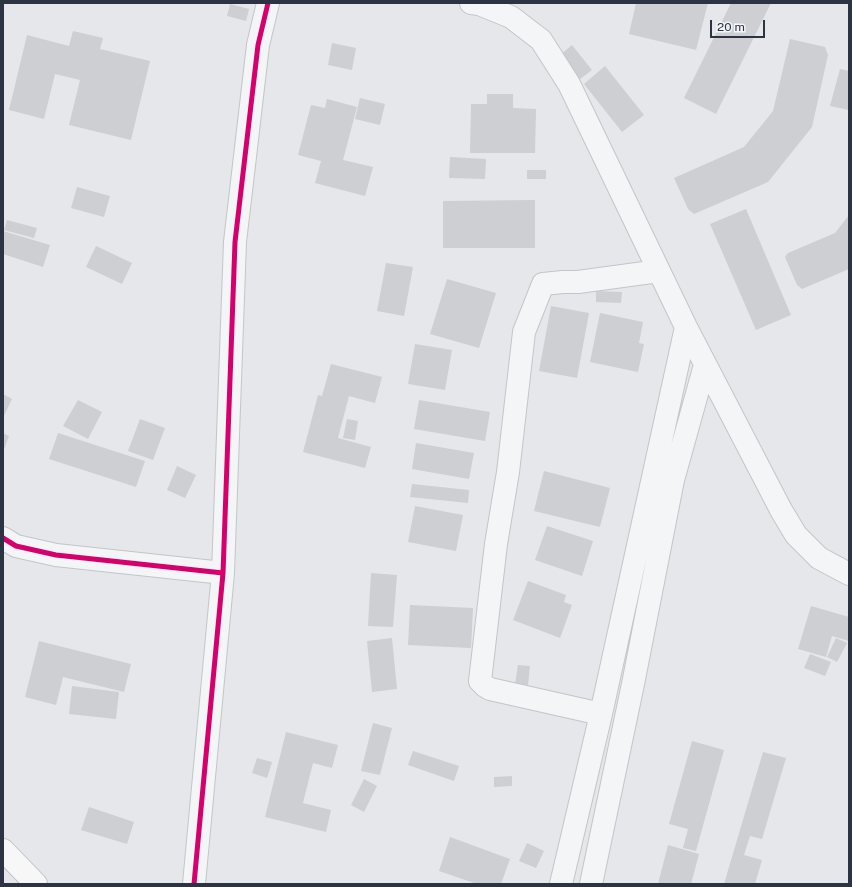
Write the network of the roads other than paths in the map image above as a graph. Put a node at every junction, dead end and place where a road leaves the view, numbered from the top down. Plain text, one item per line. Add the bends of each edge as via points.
1 (268, 3) edge
2 (471, 3) edge
3 (659, 271) junction
4 (686, 328) junction
5 (705, 365) junction
6 (3, 538) edge
7 (223, 573) junction
8 (849, 574) edge
9 (600, 714) junction
10 (3, 850) edge
11 (36, 884) edge
12 (194, 884) edge
13 (561, 884) edge
14 (590, 884) edge

1 - 7 street via 258,45 235,242
2 - 3 street via 511,17 541,40 568,84
3 - 4 street
3 - 9 street via 543,284 524,332 480,681 490,689
4 - 5 street
4 - 9 street
5 - 8 street via 796,535 819,558
5 - 14 street via 673,480
6 - 7 street via 16,546 56,555
7 - 12 street
9 - 13 street
10 - 11 main road

